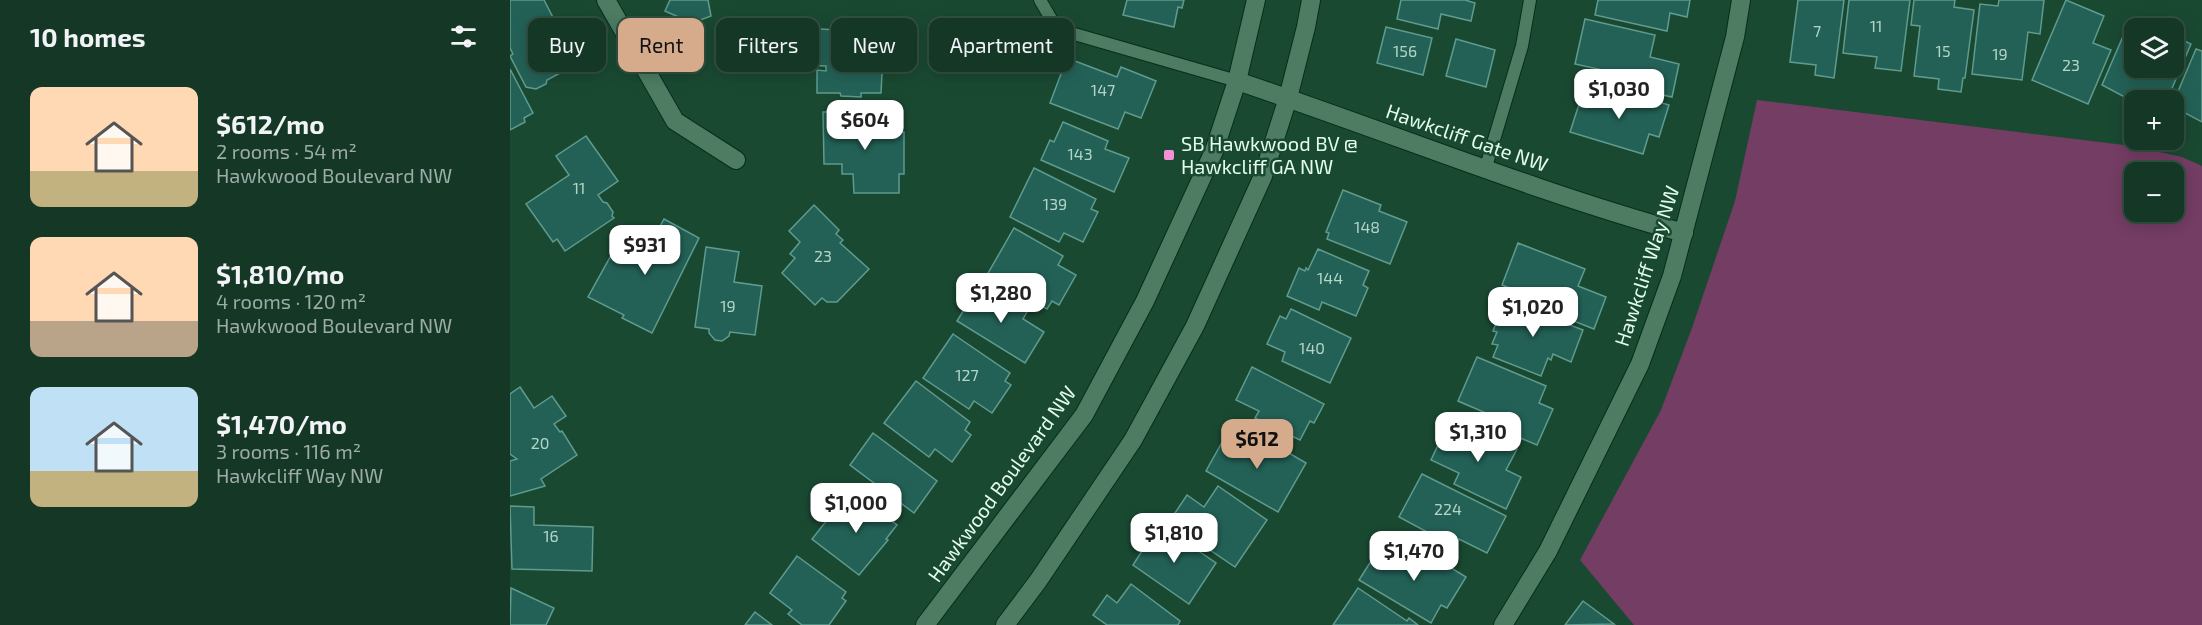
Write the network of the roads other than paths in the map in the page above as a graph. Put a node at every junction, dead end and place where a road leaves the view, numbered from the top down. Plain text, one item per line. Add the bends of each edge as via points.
1 (606, 0) edge
2 (1040, 0) edge
3 (1256, 0) edge
4 (1311, 0) edge
5 (1530, 0) edge
6 (1741, 0) edge
7 (1238, 81) junction
8 (1288, 98) junction
9 (736, 160) dead end
10 (1485, 170) junction
11 (1684, 233) junction
12 (925, 625) edge
13 (1005, 625) edge
14 (1503, 625) edge

1 - 9 street via 675,121
2 - 7 lane via 1057,29
3 - 7 street, Hawkwood Boulevard NW
4 - 8 street
5 - 10 lane via 1522,46
6 - 11 street, Hawkcliff Way NW
7 - 8 street, Hawkcliff Gate NW
7 - 12 street, Hawkwood Boulevard NW via 1214,151 1150,290 1084,415
8 - 10 street, Hawkcliff Gate NW
8 - 13 street via 1263,176 1189,337 1133,440
10 - 11 street, Hawkcliff Gate NW
11 - 14 street, Hawkcliff Way NW via 1640,364 1548,551

